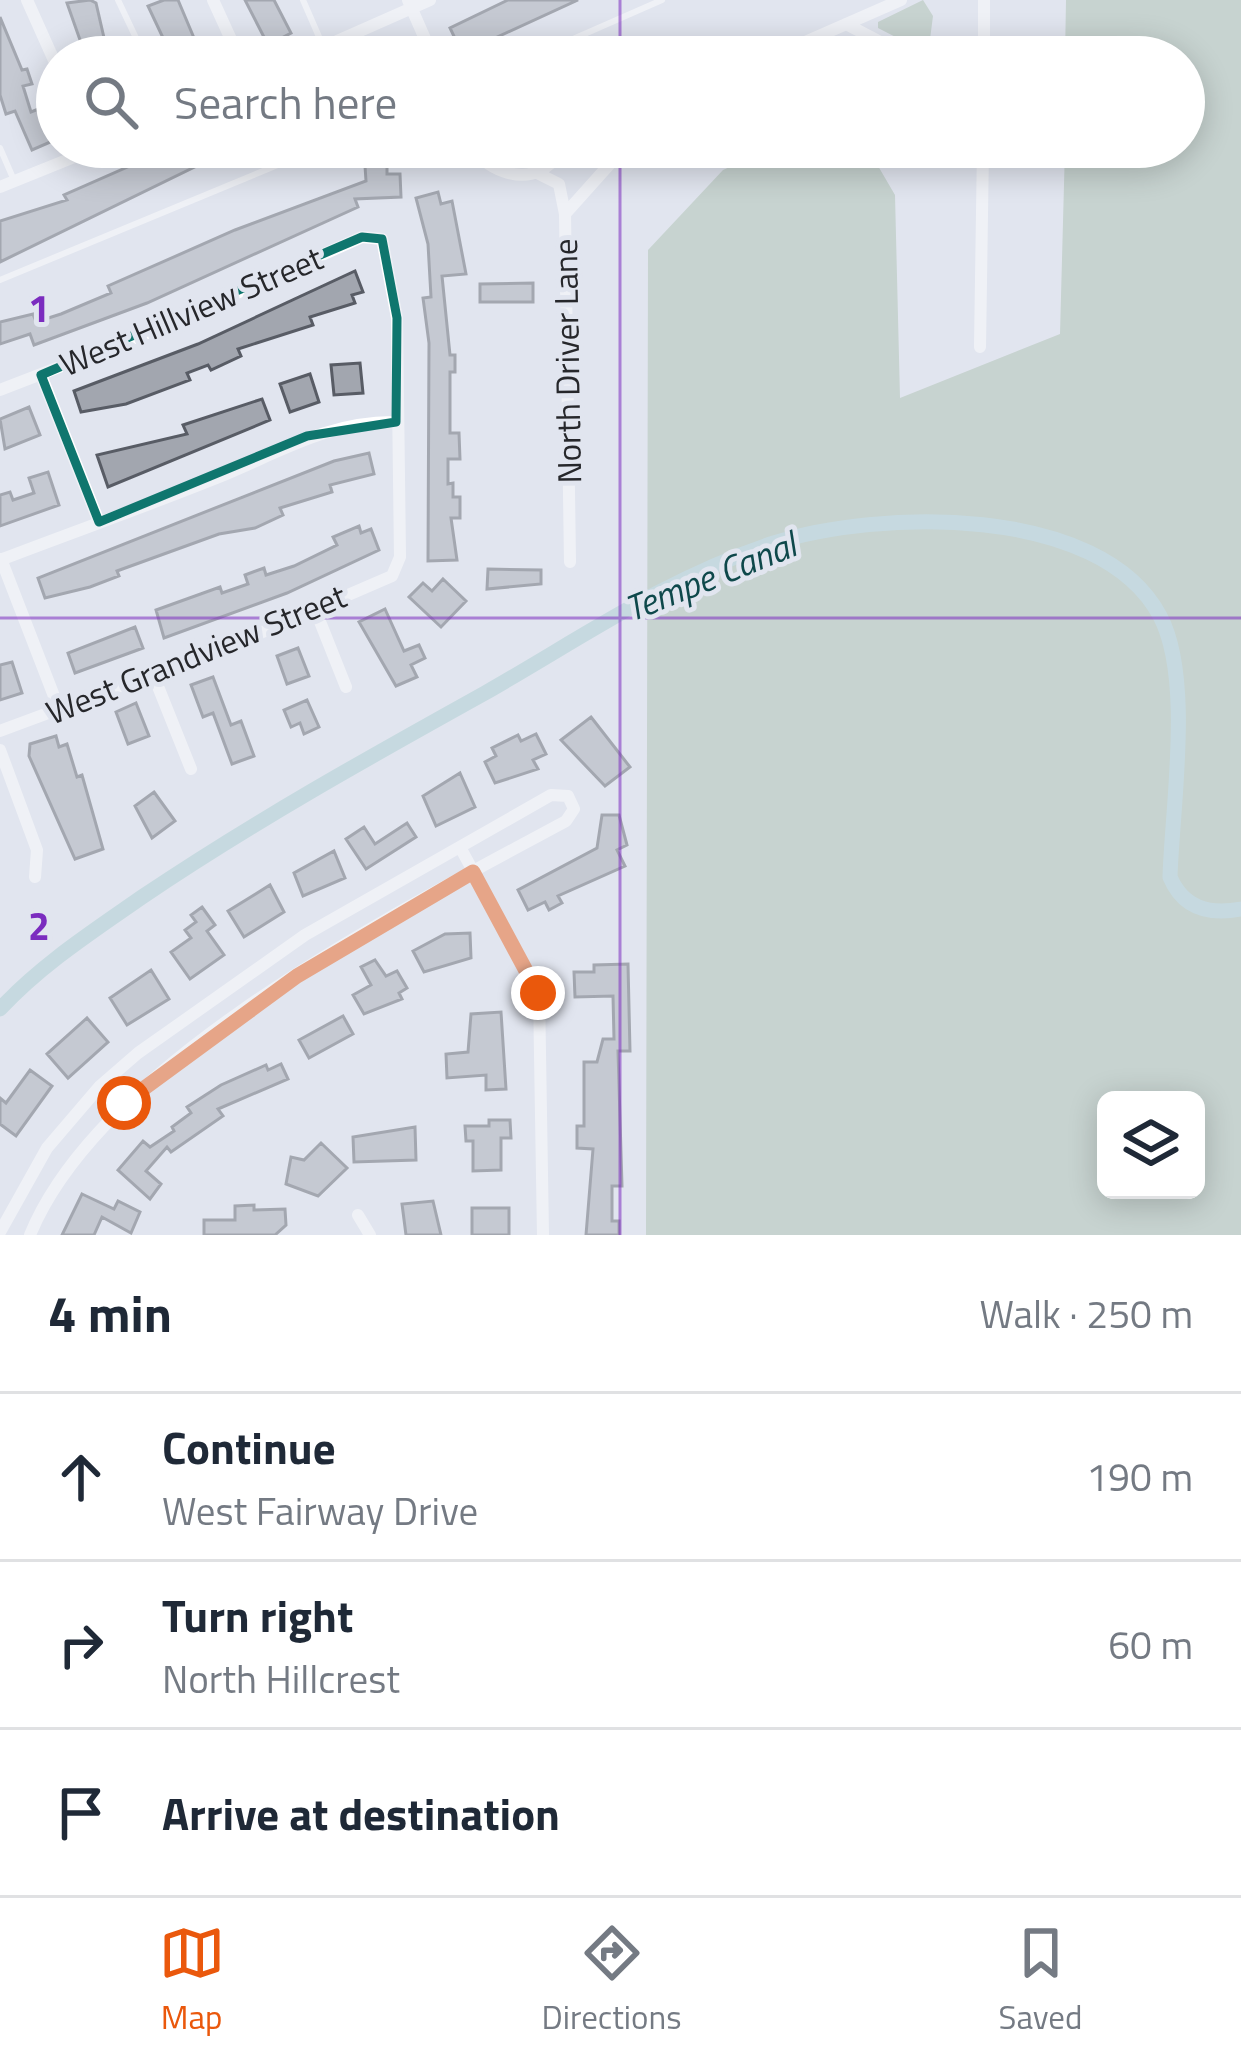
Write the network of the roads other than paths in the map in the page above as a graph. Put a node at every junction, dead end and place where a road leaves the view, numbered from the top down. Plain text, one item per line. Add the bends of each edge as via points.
1 (27, 0) edge
2 (118, 0) edge
3 (213, 0) edge
4 (303, 0) edge
5 (430, 0) edge
6 (662, 0) edge
7 (901, 0) edge
8 (984, 0) edge
9 (409, 4) edge
10 (846, 24) junction
11 (43, 36) edge
12 (135, 36) edge
13 (229, 36) edge
14 (318, 36) edge
15 (345, 36) edge
16 (423, 36) edge
17 (580, 36) edge
18 (819, 36) edge
19 (869, 36) edge
20 (984, 36) edge
21 (0, 148) edge
22 (47, 168) edge
23 (270, 168) edge
24 (499, 168) edge
25 (544, 168) edge
26 (607, 168) edge
27 (982, 168) edge
28 (537, 173) junction
29 (14, 182) junction
30 (0, 187) edge
31 (566, 214) junction
32 (0, 280) edge
33 (980, 347) dead end
34 (41, 375) junction
35 (0, 390) edge
36 (396, 422) junction
37 (99, 522) junction
38 (1, 560) edge
39 (570, 562) dead end
40 (315, 609) junction
41 (153, 674) junction
42 (346, 687) dead end
43 (59, 709) junction
44 (0, 731) edge
45 (0, 750) edge
46 (191, 770) dead end
47 (460, 847) junction
48 (473, 872) junction
49 (35, 877) dead end
50 (358, 1215) dead end
51 (0, 1232) edge
52 (30, 1235) edge
53 (370, 1235) edge
54 (543, 1235) edge

1 - 11 street
2 - 12 lane
3 - 13 street
4 - 14 lane
5 - 9 street
6 - 17 lane
7 - 10 street
8 - 20 street
9 - 15 street
9 - 16 street
10 - 18 street
10 - 19 street
21 - 29 lane
22 - 29 street
23 - 32 lane
24 - 28 street
25 - 28 street
26 - 31 street
27 - 33 street
28 - 31 street, North Driver Lane via 559,184
29 - 30 street
31 - 39 street, North Driver Lane
34 - 35 street, West Hillview Street
34 - 36 street, West Hillview Street via 362,237 382,239 397,318
34 - 37 street
36 - 37 street via 350,423 307,436
36 - 40 street, West Grandview Street via 400,557 392,576
37 - 38 street
38 - 43 street
40 - 41 street, West Grandview Street
40 - 42 street
41 - 43 street, West Grandview Street
41 - 46 street
43 - 44 street, West Grandview Street
45 - 49 street via 37,850
47 - 48 street
47 - 48 street via 550,795 572,802 566,821
47 - 51 street via 305,935 119,1069 47,1148
48 - 52 street via 316,963 144,1084 83,1147
48 - 54 street via 538,993
50 - 53 street

